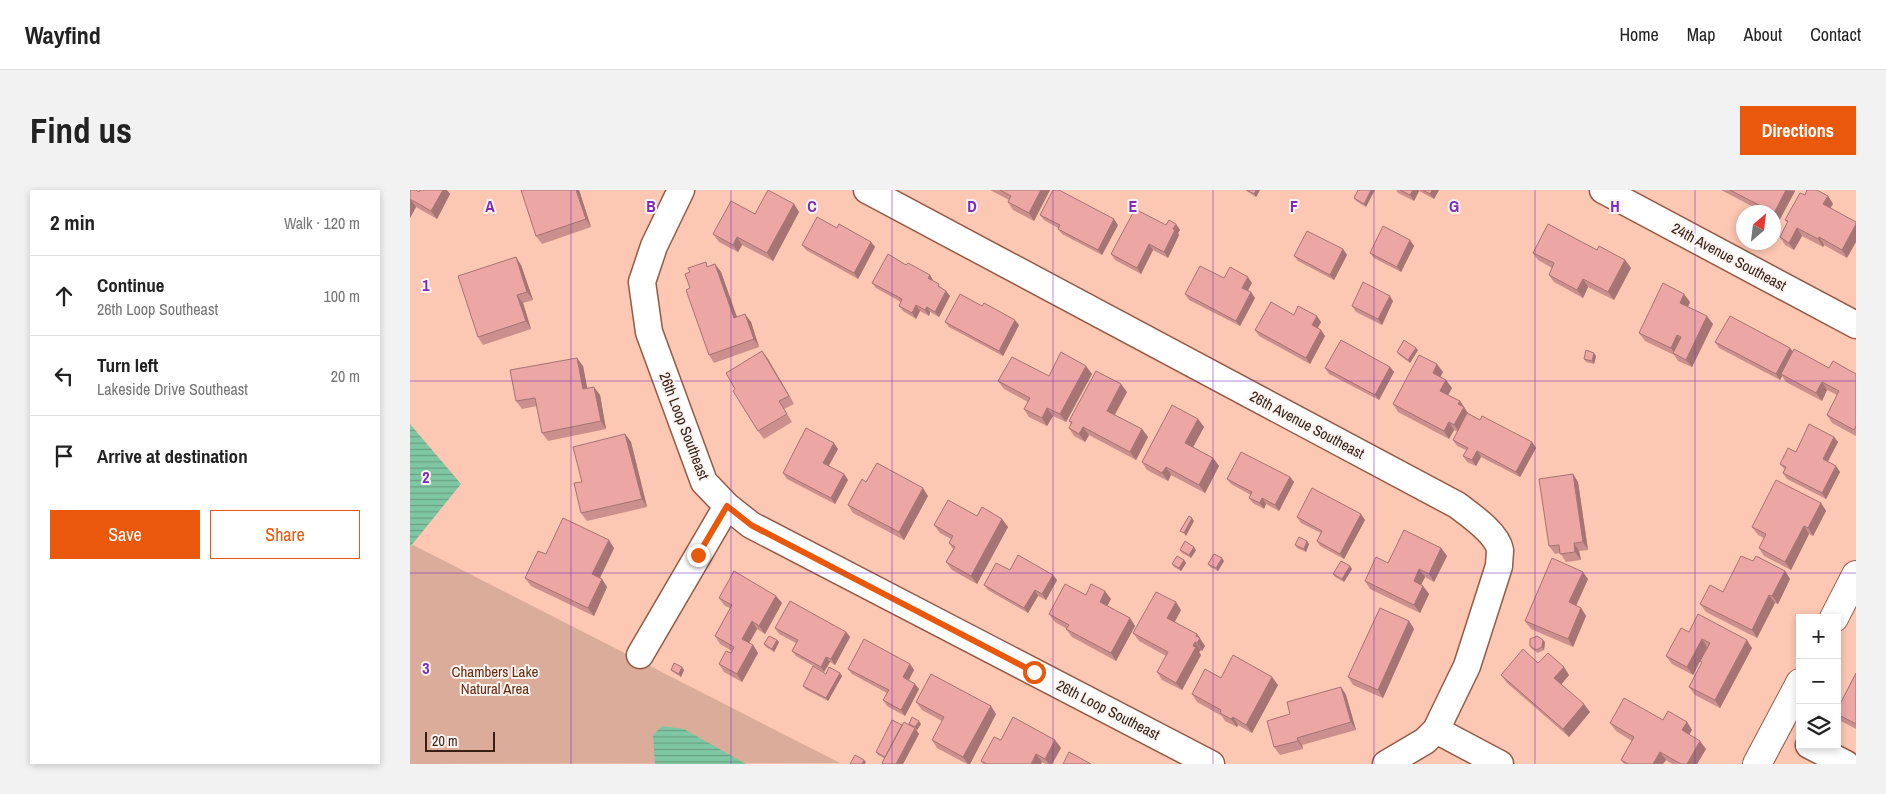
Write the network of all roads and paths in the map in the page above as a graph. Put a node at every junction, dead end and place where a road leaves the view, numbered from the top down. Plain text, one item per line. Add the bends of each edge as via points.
1 (681, 190) edge
2 (867, 190) edge
3 (1602, 190) edge
4 (1856, 325) edge
5 (727, 506) junction
6 (1856, 576) edge
7 (1836, 614) edge
8 (640, 655) dead end
9 (1796, 691) edge
10 (1776, 729) junction
11 (1436, 730) junction
12 (1796, 739) edge
13 (1817, 749) edge
14 (1211, 764) edge
15 (1386, 764) edge
16 (1500, 764) edge
17 (1757, 764) edge
18 (1846, 764) edge

1 - 5 street, 26th Loop Southeast via 654,246 642,282 649,332 704,482
2 - 11 street, 26th Avenue Southeast via 1457,505 1478,520 1500,548 1499,566 1467,666
3 - 4 street, 24th Avenue Southeast
5 - 8 street
5 - 14 street, 26th Loop Southeast via 751,525
6 - 7 main road
9 - 10 main road
10 - 12 street
10 - 17 main road
11 - 15 street via 1425,741
11 - 16 street
13 - 18 street

